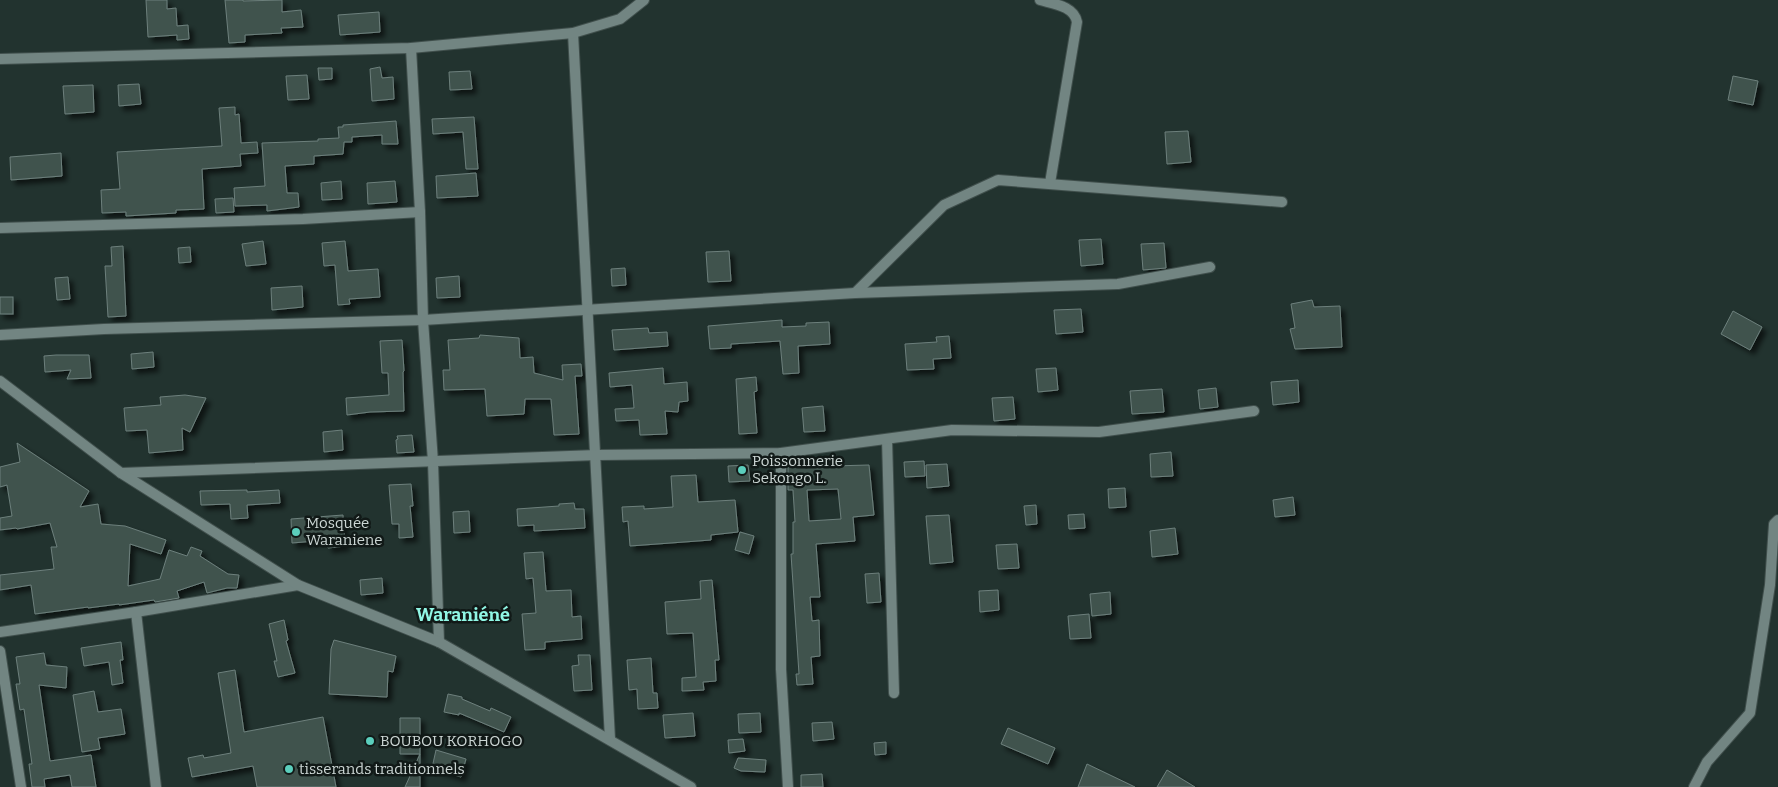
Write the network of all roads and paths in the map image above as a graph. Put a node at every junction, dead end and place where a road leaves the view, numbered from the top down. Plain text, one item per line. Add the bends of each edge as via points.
1 (644, 0) edge
2 (1040, 0) edge
3 (573, 33) junction
4 (411, 48) junction
5 (0, 59) edge
6 (1050, 183) junction
7 (1282, 202) dead end
8 (420, 212) junction
9 (0, 228) edge
10 (1210, 267) dead end
11 (855, 292) junction
12 (586, 310) junction
13 (424, 320) junction
14 (0, 335) edge
15 (0, 381) edge
16 (1254, 410) dead end
17 (887, 439) junction
18 (781, 453) junction
19 (596, 455) junction
20 (433, 462) junction
21 (121, 473) junction
22 (1778, 520) edge
23 (298, 584) junction
24 (136, 612) junction
25 (0, 632) edge
26 (439, 642) junction
27 (0, 651) edge
28 (894, 693) dead end
29 (610, 739) junction
30 (21, 787) edge
31 (156, 787) edge
32 (690, 787) edge
33 (788, 787) edge
34 (1694, 787) edge

1 - 3 street via 620,18
2 - 6 street via 1071,10 1077,22
3 - 4 street
3 - 12 street
4 - 5 street
4 - 8 street
6 - 7 street
6 - 11 street via 998,180 944,205
8 - 9 street via 303,219
8 - 13 street
10 - 11 street via 1118,284
11 - 12 street
12 - 13 street
12 - 19 street
13 - 14 street
13 - 20 street
15 - 21 street
16 - 17 street via 1099,432 952,430
17 - 18 street
17 - 28 street
18 - 19 street
18 - 33 street via 781,669
19 - 20 street
19 - 29 street
20 - 21 street
20 - 26 street
21 - 23 street
22 - 34 street via 1774,524 1770,585 1750,713 1707,762
23 - 24 street
23 - 26 street
24 - 25 street
24 - 31 street
26 - 29 street
27 - 30 street
29 - 32 street

